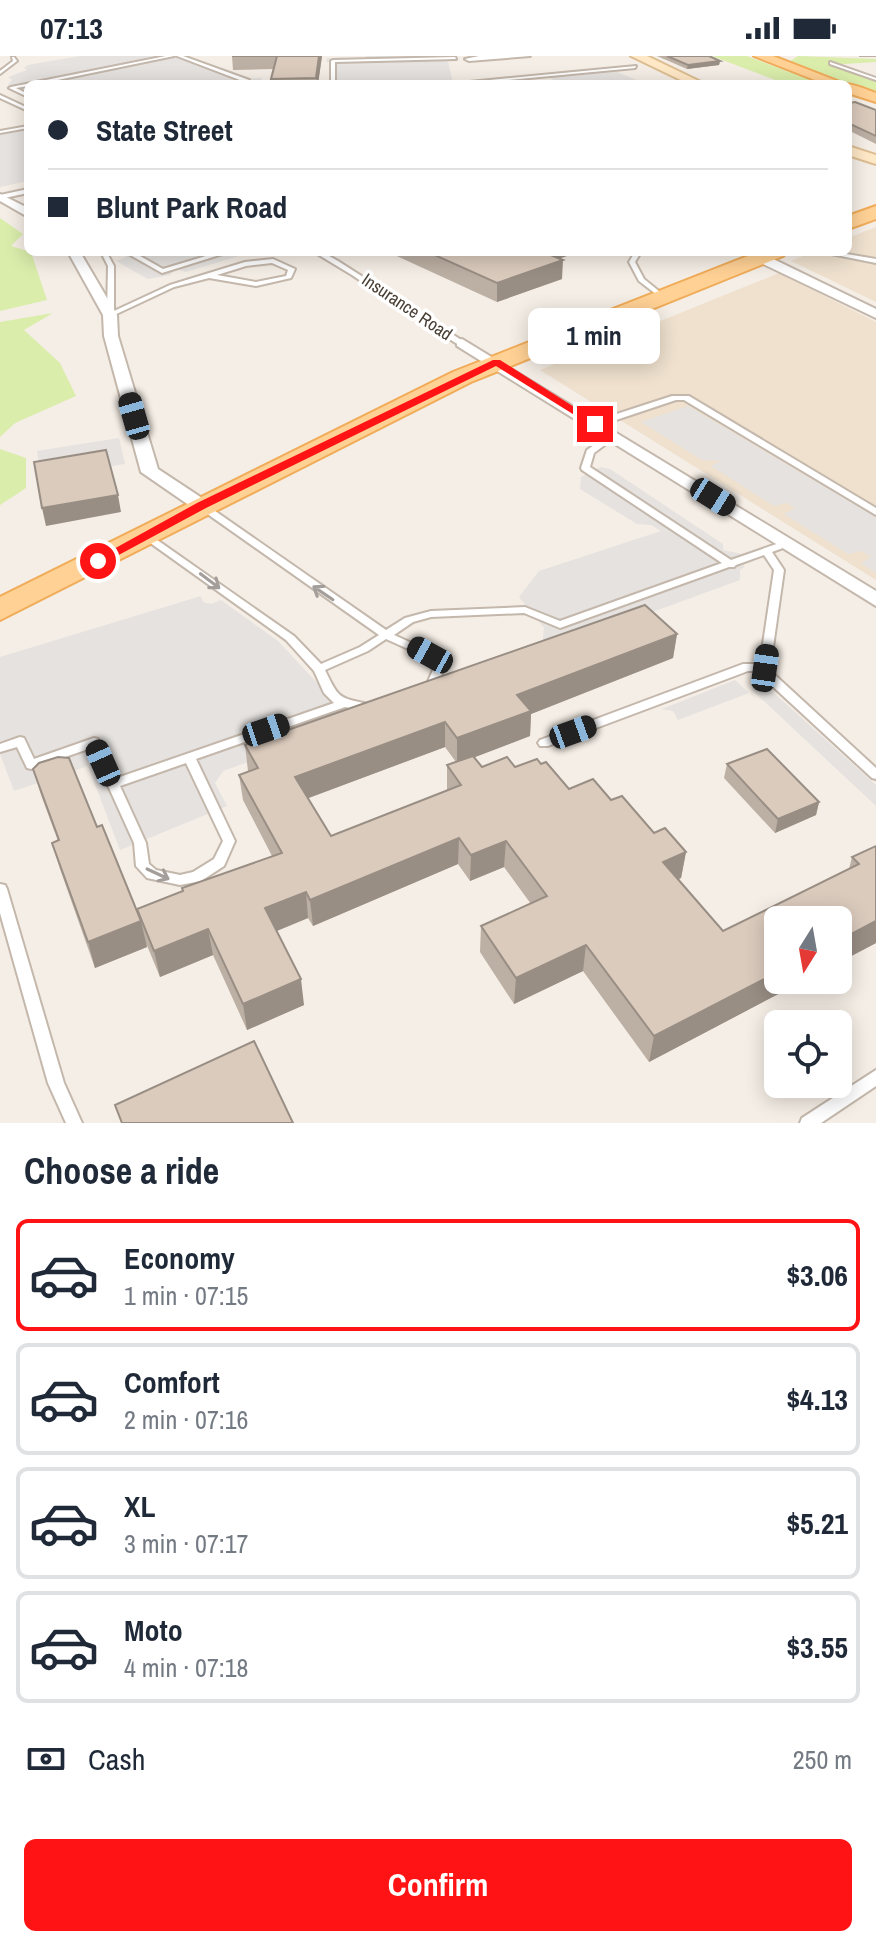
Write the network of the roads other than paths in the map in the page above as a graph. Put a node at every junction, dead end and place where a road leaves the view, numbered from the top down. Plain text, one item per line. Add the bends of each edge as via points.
1 (172, 56) edge
2 (179, 56) edge
3 (526, 56) edge
4 (761, 56) edge
5 (15, 57) edge
6 (469, 59) dead end
7 (455, 60) edge
8 (636, 62) edge
9 (831, 63) dead end
10 (0, 65) edge
11 (0, 73) edge
12 (458, 73) dead end
13 (876, 79) edge
14 (51, 80) edge
15 (239, 80) edge
16 (333, 80) edge
17 (460, 80) edge
18 (494, 80) edge
19 (690, 80) edge
20 (827, 80) edge
21 (24, 85) edge
22 (852, 89) edge
23 (24, 94) edge
24 (0, 96) edge
25 (876, 98) edge
26 (24, 108) edge
27 (24, 125) edge
28 (0, 130) edge
29 (852, 151) edge
30 (876, 160) edge
31 (24, 192) edge
32 (0, 197) edge
33 (24, 211) edge
34 (876, 212) edge
35 (852, 221) edge
36 (76, 256) edge
37 (106, 256) edge
38 (135, 256) edge
39 (213, 256) edge
40 (324, 256) edge
41 (636, 256) edge
42 (766, 256) edge
43 (770, 256) edge
44 (847, 256) edge
45 (876, 261) edge
46 (162, 271) junction
47 (209, 276) junction
48 (172, 286) junction
49 (663, 297) junction
50 (876, 314) edge
51 (110, 315) junction
52 (462, 343) joint
53 (497, 362) junction
54 (595, 424) junction
55 (613, 436) junction
56 (202, 506) junction
57 (876, 512) edge
58 (147, 537) junction
59 (788, 543) junction
60 (768, 553) junction
61 (731, 565) junction
62 (876, 600) edge
63 (0, 610) edge
64 (388, 636) junction
65 (765, 668) junction
66 (319, 669) junction
67 (417, 696) edge
68 (344, 703) junction
69 (386, 705) edge
70 (544, 743) dead end
71 (0, 748) edge
72 (189, 757) junction
73 (876, 775) edge
74 (113, 784) junction
75 (0, 889) edge
76 (876, 1077) edge
77 (74, 1123) edge
78 (808, 1123) edge

1 - 14 lane
2 - 15 lane
3 - 6 street
4 - 20 main road
5 - 10 lane
5 - 11 lane
7 - 16 lane via 333,61
8 - 18 lane
8 - 19 main road
9 - 13 lane
12 - 17 lane
21 - 23 lane via 11,88
22 - 25 main road
24 - 26 lane
27 - 28 lane
29 - 30 main road
31 - 32 lane
32 - 33 street
34 - 35 main road
36 - 51 street
37 - 51 lane via 111,266
38 - 46 lane
39 - 46 lane
40 - 52 lane, Insurance Road
41 - 49 lane via 632,262 641,280
42 - 49 main road
43 - 50 street
44 - 45 lane
46 - 48 lane
47 - 47 lane via 266,284 292,273 282,263 263,261
47 - 48 lane
48 - 51 lane
49 - 53 main road
51 - 56 street via 111,336 150,472
52 - 53 street, Insurance Road
53 - 54 street, Insurance Road
53 - 56 main road
54 - 55 street, Insurance Road
54 - 57 lane via 686,398
55 - 59 street, Insurance Road
55 - 61 lane via 590,452 585,468
56 - 58 main road
64 -> 56 lane
58 - 63 main road
58 -> 66 lane via 290,638
59 - 60 lane
59 - 62 street, Insurance Road
60 - 61 lane
60 - 65 lane via 779,570
61 - 64 lane via 560,625 525,610 454,611 409,620
64 - 66 lane
64 - 67 lane via 430,655 437,664 436,684
65 - 70 lane via 747,667
65 - 73 lane
66 - 68 lane via 330,693
68 - 69 lane
68 - 72 lane
71 - 74 lane via 20,741 31,765 94,742
72 - 74 lane
74 -> 72 lane via 140,843 143,866 165,879 196,877 219,862 229,841
75 - 77 lane via 52,1071
76 - 78 lane

